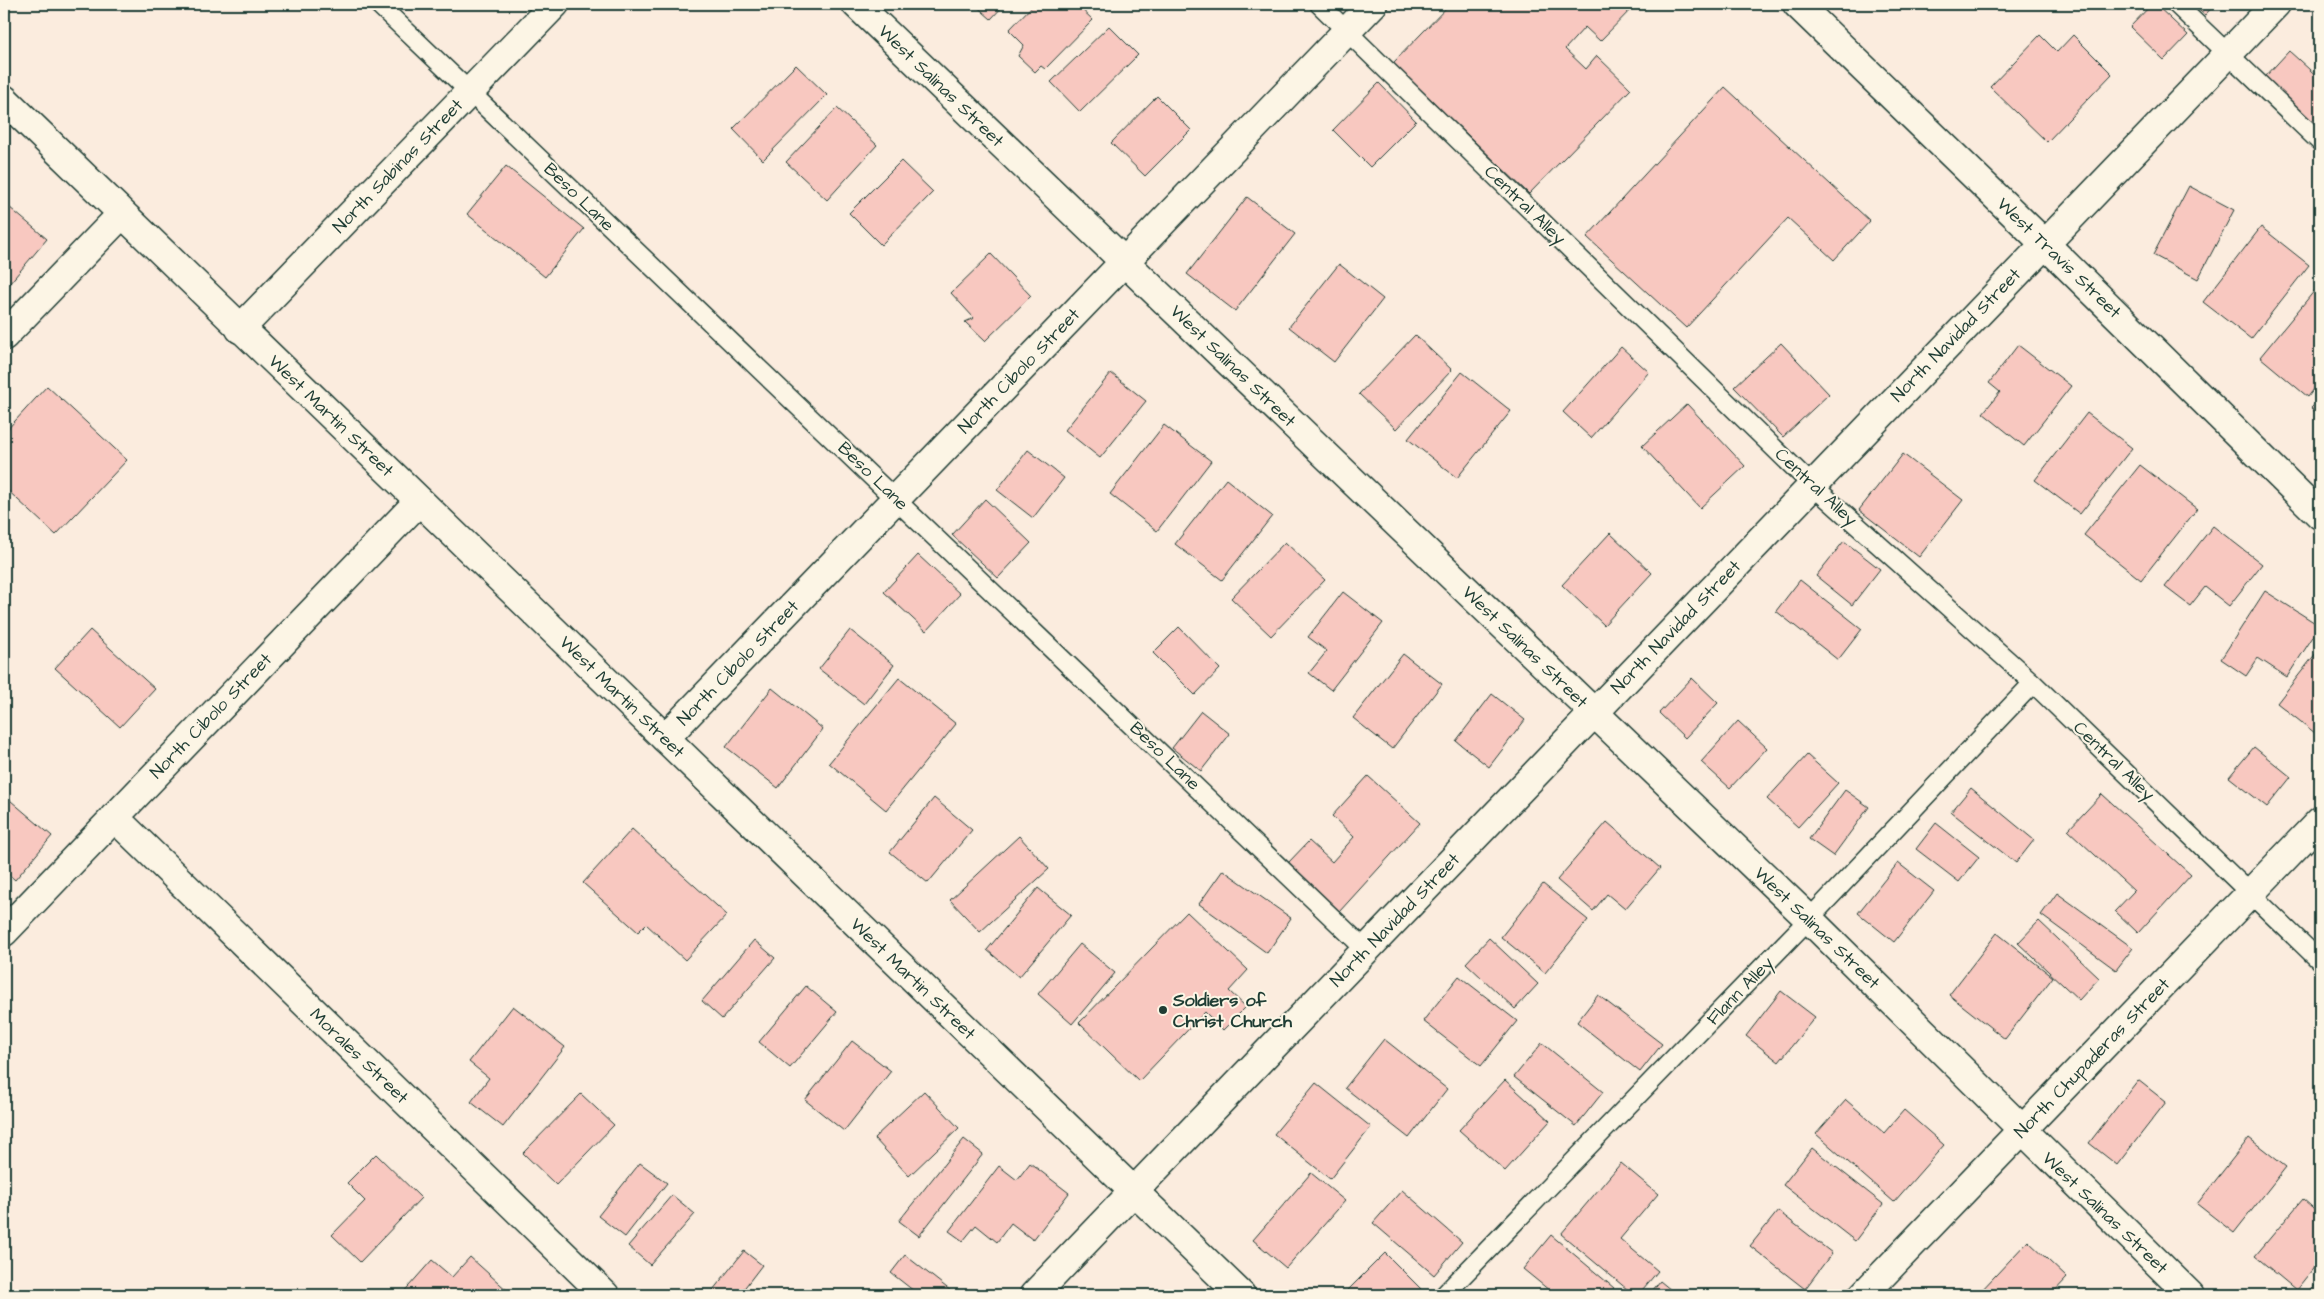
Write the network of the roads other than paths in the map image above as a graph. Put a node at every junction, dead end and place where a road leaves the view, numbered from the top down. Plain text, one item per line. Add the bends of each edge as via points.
1 (378, 4) edge
2 (555, 4) edge
3 (856, 4) edge
4 (1319, 4) edge
5 (1373, 4) edge
6 (1797, 4) edge
7 (2176, 4) edge
8 (2276, 4) edge
9 (1347, 31) junction
10 (2228, 53) junction
11 (469, 92) junction
12 (4, 100) edge
13 (2320, 142) edge
14 (122, 214) junction
15 (2045, 244) junction
16 (1124, 262) junction
17 (240, 329) junction
18 (4, 336) edge
19 (1812, 485) junction
20 (897, 498) junction
21 (419, 501) junction
22 (2320, 515) edge
23 (2033, 683) junction
24 (1594, 713) junction
25 (665, 738) junction
26 (114, 817) junction
27 (2320, 821) edge
28 (2251, 893) junction
29 (1810, 918) junction
30 (4, 932) edge
31 (1366, 950) junction
32 (2320, 961) edge
33 (2022, 1131) junction
34 (1134, 1192) junction
35 (605, 1295) edge
36 (1034, 1295) edge
37 (1241, 1295) edge
38 (1444, 1295) edge
39 (1863, 1295) edge
40 (2190, 1295) edge

1 - 11 lane, Beso Lane
2 - 11 street, North Sabinas Street
3 - 16 street, West Salinas Street
4 - 9 lane, Central Alley
5 - 9 street, North Cibolo Street
6 - 15 street, West Travis Street
7 - 10 lane
8 - 10 street, North Navidad Street
9 - 16 street, North Cibolo Street
9 - 19 lane, Central Alley
10 - 13 lane
10 - 15 street, North Navidad Street
11 - 17 street, North Sabinas Street
11 - 20 lane, Beso Lane
12 - 14 street, West Martin Street
14 - 17 street, West Martin Street
14 - 18 street
15 - 19 street, North Navidad Street
15 - 22 street, West Travis Street
16 - 20 street, North Cibolo Street
16 - 24 street, West Salinas Street
17 - 21 street, West Martin Street
19 - 23 lane, Central Alley
19 - 24 street, North Navidad Street
20 - 25 street, North Cibolo Street
20 - 31 lane, Beso Lane
21 - 25 street, West Martin Street
21 - 26 street, North Cibolo Street
23 - 28 lane, Central Alley
23 - 29 lane, Flann Alley
24 - 29 street, West Salinas Street
24 - 31 street, North Navidad Street
25 - 34 street, West Martin Street
26 - 30 street, North Cibolo Street
26 - 35 street, Morales Street
27 - 28 street, North Chupaderas Street
28 - 32 lane, Central Alley
28 - 33 street, North Chupaderas Street
29 - 33 street, West Salinas Street
29 - 38 lane, Flann Alley
31 - 34 street, North Navidad Street
33 - 39 street, North Chupaderas Street
33 - 40 street, West Salinas Street
34 - 36 street, North Navidad Street
34 - 37 street, West Martin Street

